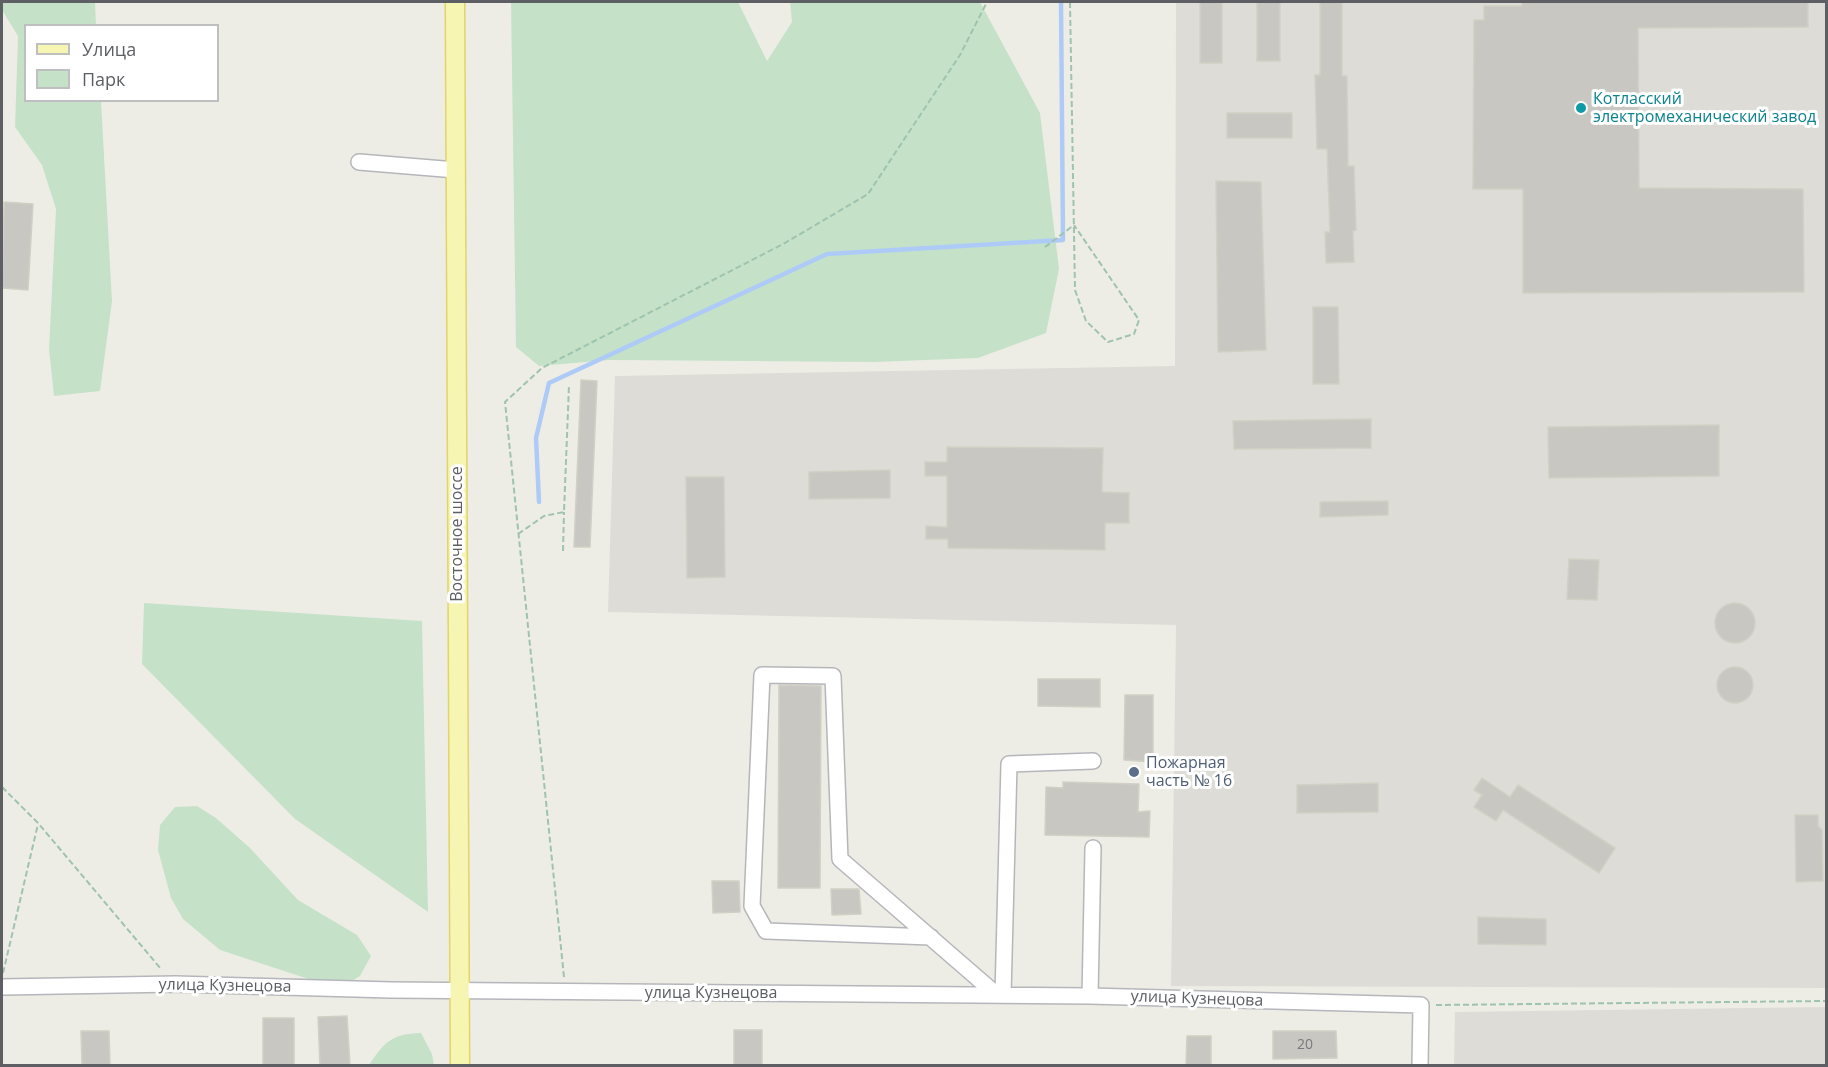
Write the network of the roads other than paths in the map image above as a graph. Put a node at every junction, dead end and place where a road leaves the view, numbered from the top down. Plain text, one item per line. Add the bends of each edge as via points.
1 (455, 2) edge
2 (359, 162) dead end
3 (456, 170) junction
4 (1093, 761) dead end
5 (1093, 848) dead end
6 (931, 937) junction
7 (2, 987) edge
8 (459, 991) junction
9 (1000, 995) junction
10 (1090, 996) junction
11 (460, 1065) edge
12 (1420, 1065) edge

1 - 3 main road, Восточное шоссе
2 - 3 street
3 - 8 main road, Восточное шоссе
4 - 9 street via 1010,764
5 - 10 street
6 - 6 street via 840,859 833,676 762,675 752,906 766,931
6 - 9 street
7 - 8 street, улица Кузнецова via 175,984
8 - 9 street, улица Кузнецова
8 - 11 main road, Восточное шоссе
9 - 10 street, улица Кузнецова
10 - 12 street, улица Кузнецова via 1421,1005

